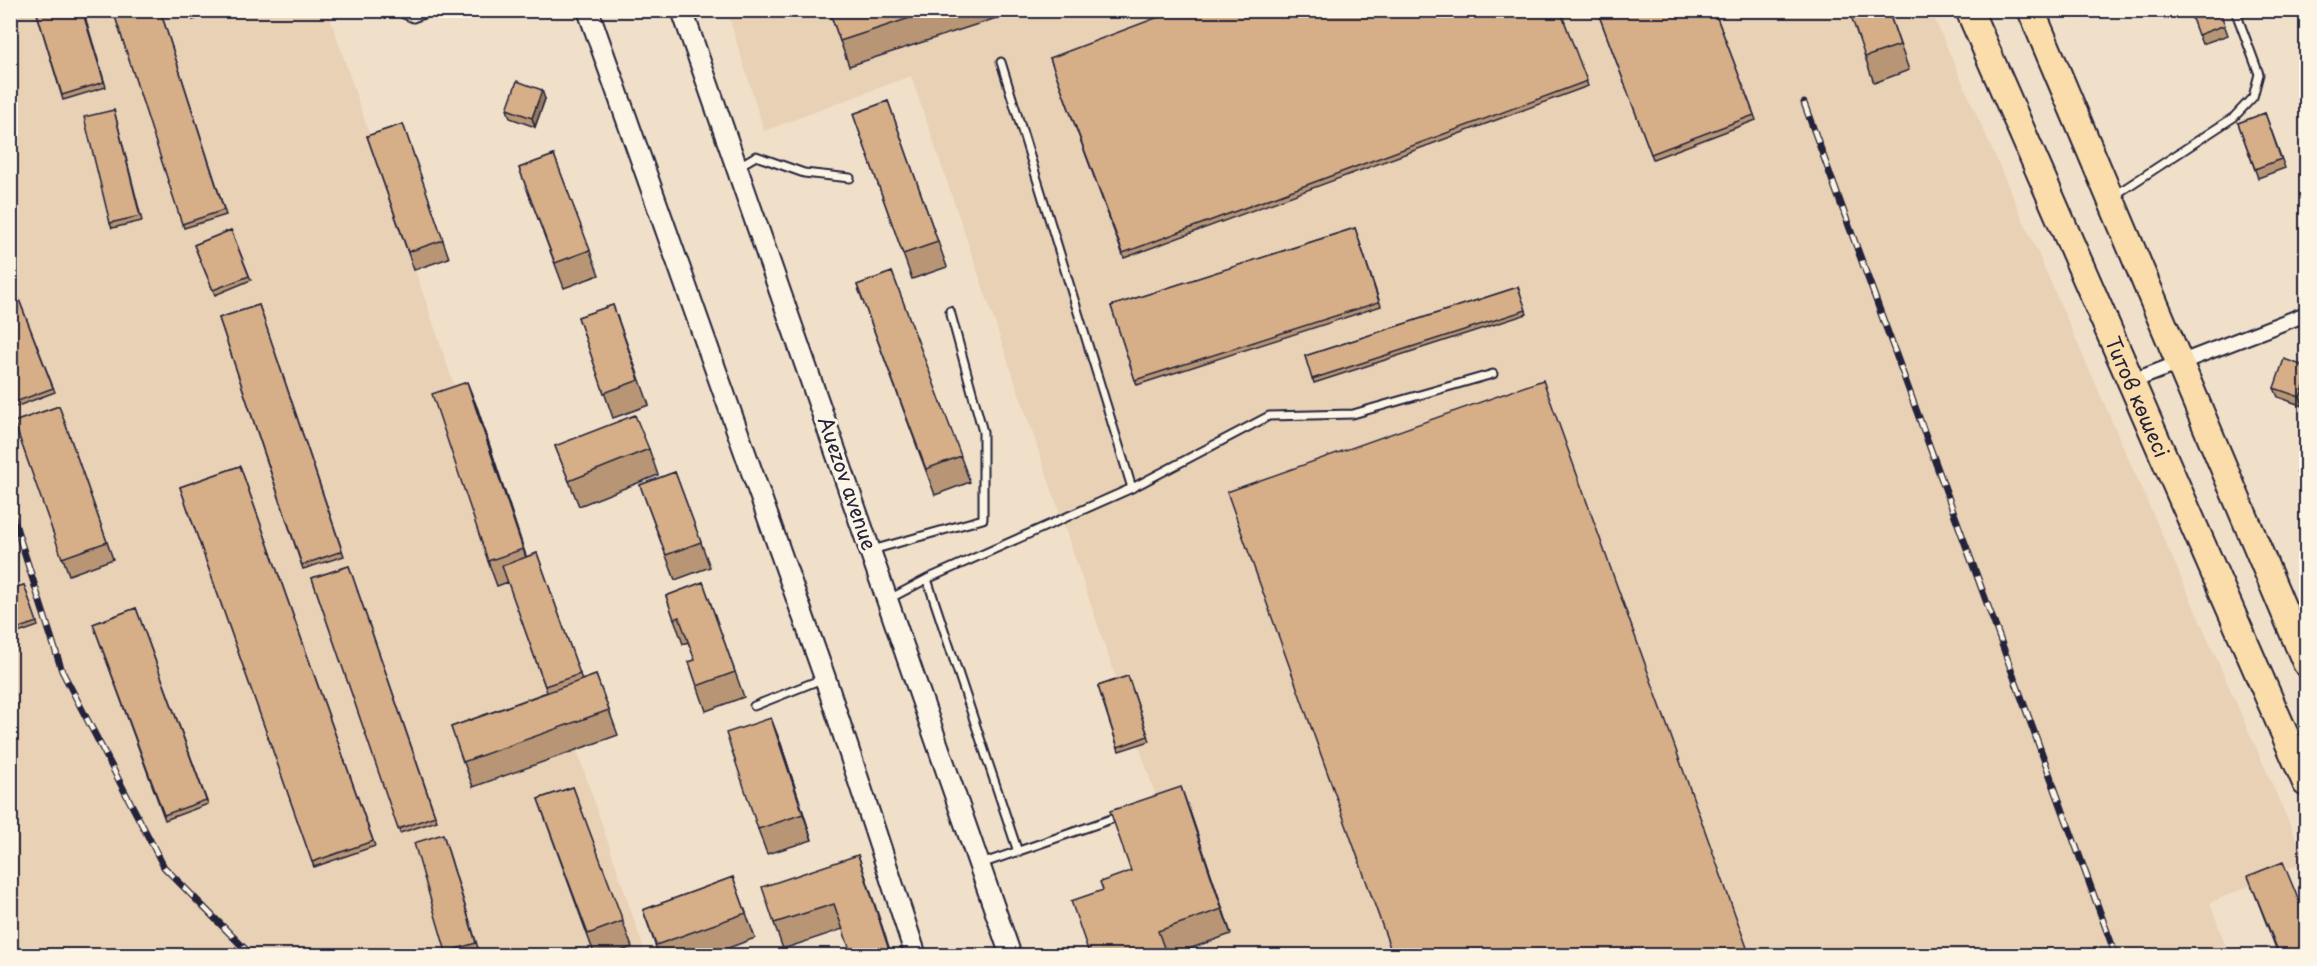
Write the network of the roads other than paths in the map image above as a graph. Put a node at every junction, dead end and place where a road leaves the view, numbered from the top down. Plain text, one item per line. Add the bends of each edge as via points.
1 (394, 10) edge
2 (434, 10) edge
3 (588, 10) edge
4 (682, 10) edge
5 (1969, 10) edge
6 (2235, 10) edge
7 (2032, 11) edge
8 (1001, 62) dead end
9 (737, 167) junction
10 (850, 178) dead end
11 (2110, 198) junction
12 (950, 311) dead end
13 (2307, 314) edge
14 (2179, 362) junction
15 (1493, 374) dead end
16 (2130, 382) junction
17 (1132, 488) junction
18 (872, 550) junction
19 (927, 579) junction
20 (889, 600) junction
21 (2307, 663) edge
22 (825, 678) junction
23 (754, 706) dead end
24 (2307, 783) edge
25 (1130, 812) edge
26 (1018, 852) junction
27 (981, 864) junction
28 (916, 956) edge
29 (1011, 956) edge

1 - 2 lane via 413,18
3 - 22 main road
4 - 9 main road, Auezov avenue
5 - 16 highway, Титов көшесі
6 - 11 lane via 2259,74 2253,97 2234,117
7 - 11 highway
8 - 17 lane
9 - 10 lane via 756,156 804,173
9 - 18 main road, Auezov avenue
11 - 14 highway
12 - 18 lane via 983,432 983,519
13 - 14 street
14 - 16 street
14 - 21 highway
15 - 17 lane via 1353,414 1269,416
16 - 24 highway, Титов көшесі
17 - 19 lane
18 - 20 main road, Auezov avenue
19 - 20 lane
19 - 26 lane
20 - 27 main road, Auezov avenue
22 - 23 lane
22 - 28 main road
25 - 26 lane
26 - 27 lane
27 - 29 main road, Auezov avenue

